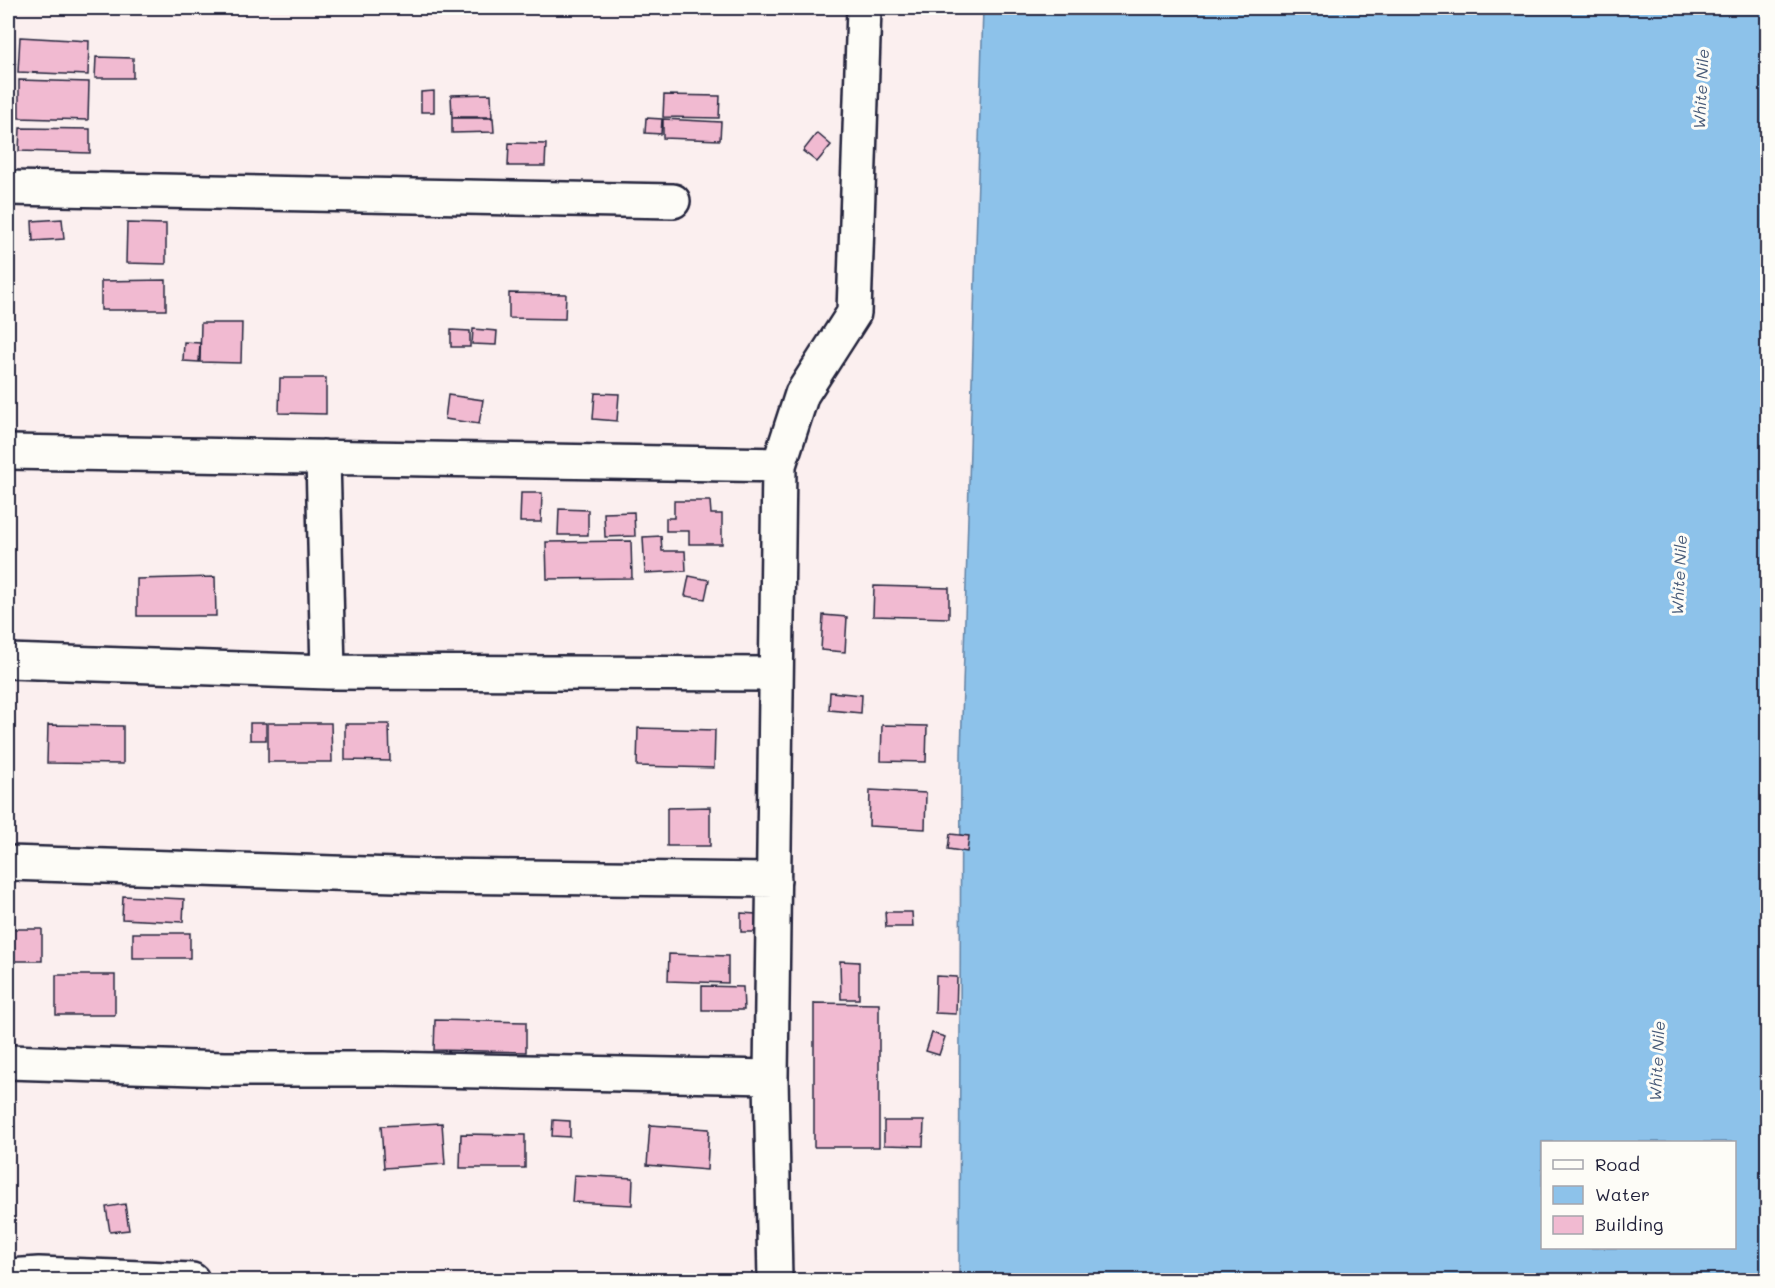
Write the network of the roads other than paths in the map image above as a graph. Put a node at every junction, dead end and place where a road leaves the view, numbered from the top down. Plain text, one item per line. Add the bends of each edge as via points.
1 (864, 8) edge
2 (8, 188) edge
3 (673, 201) dead end
4 (8, 452) edge
5 (323, 457) junction
6 (778, 465) junction
7 (8, 661) edge
8 (328, 672) junction
9 (776, 674) junction
10 (8, 864) edge
11 (774, 880) junction
12 (8, 1062) edge
13 (771, 1077) junction
14 (8, 1276) edge
15 (192, 1281) edge
16 (775, 1281) edge

1 - 6 street via 854,314 802,394
2 - 3 street
4 - 5 street
5 - 6 street
5 - 8 street
6 - 9 street
7 - 8 street
8 - 9 street
9 - 11 street
10 - 11 street via 429,876
11 - 13 street
12 - 13 street
13 - 16 street
14 - 15 street

